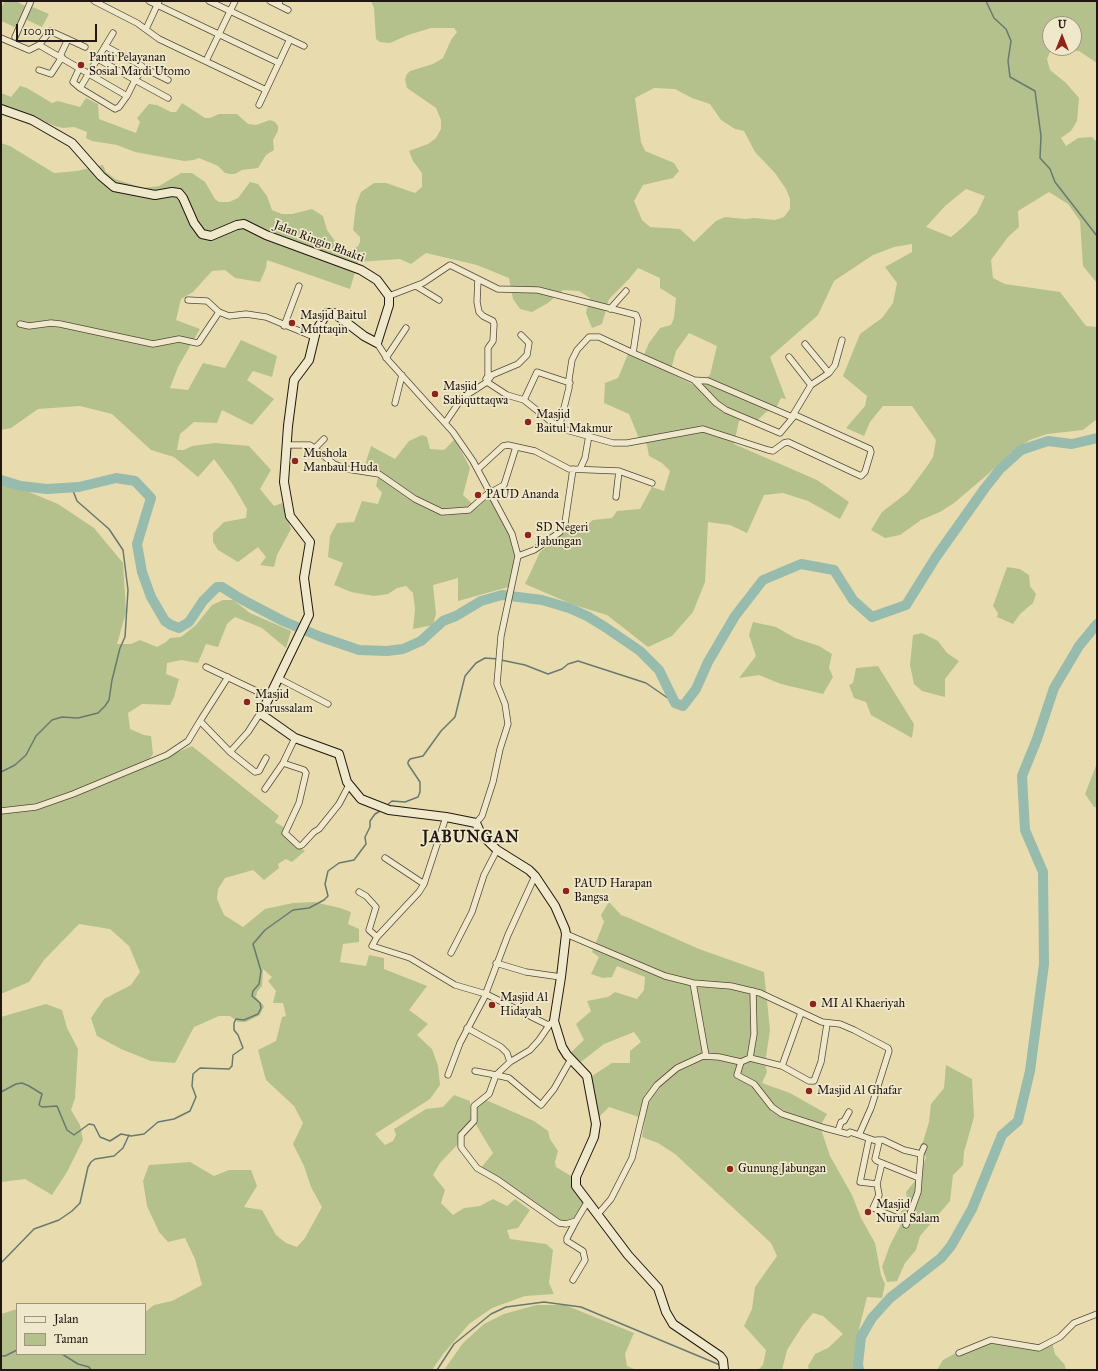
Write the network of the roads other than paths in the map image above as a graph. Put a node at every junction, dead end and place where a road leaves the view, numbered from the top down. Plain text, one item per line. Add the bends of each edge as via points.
1 (94, 1) edge
2 (149, 1) edge
3 (209, 1) edge
4 (235, 1) edge
5 (270, 1) edge
6 (29, 2) edge
7 (103, 3) edge
8 (158, 3) edge
9 (279, 3) edge
10 (288, 10) dead end
11 (230, 11) junction
12 (146, 29) junction
13 (113, 33) dead end
14 (219, 35) junction
15 (15, 37) dead end
16 (1, 38) edge
17 (290, 39) junction
18 (68, 40) junction
19 (40, 45) junction
20 (105, 46) junction
21 (304, 46) dead end
22 (85, 47) dead end
23 (61, 56) junction
24 (98, 59) junction
25 (206, 61) junction
26 (279, 63) junction
27 (80, 67) junction
28 (142, 67) junction
29 (39, 70) dead end
30 (89, 73) junction
31 (135, 80) junction
32 (168, 80) dead end
33 (80, 88) junction
34 (266, 90) junction
35 (127, 96) junction
36 (168, 98) dead end
37 (259, 105) dead end
38 (1, 109) edge
39 (478, 279) junction
40 (299, 286) dead end
41 (416, 286) junction
42 (626, 291) dead end
43 (389, 296) junction
44 (188, 300) dead end
45 (439, 300) dead end
46 (610, 309) junction
47 (219, 312) junction
48 (20, 324) dead end
49 (284, 326) junction
50 (406, 328) dead end
51 (521, 335) dead end
52 (314, 337) junction
53 (842, 340) dead end
54 (377, 343) junction
55 (805, 344) dead end
56 (633, 353) junction
57 (789, 357) dead end
58 (386, 358) junction
59 (829, 372) junction
60 (402, 375) junction
61 (694, 380) junction
62 (487, 382) junction
63 (570, 383) junction
64 (811, 385) junction
65 (479, 386) junction
66 (524, 400) junction
67 (395, 403) dead end
68 (793, 416) junction
69 (445, 423) junction
70 (559, 428) junction
71 (589, 435) junction
72 (324, 439) dead end
73 (286, 445) junction
74 (516, 447) junction
75 (315, 448) junction
76 (478, 469) junction
77 (576, 469) junction
78 (620, 471) junction
79 (652, 482) dead end
80 (490, 492) junction
81 (616, 497) dead end
82 (518, 556) junction
83 (206, 667) dead end
84 (228, 677) junction
85 (278, 678) junction
86 (269, 697) junction
87 (328, 704) dead end
88 (261, 712) junction
89 (200, 721) junction
90 (295, 738) junction
91 (230, 752) junction
92 (266, 758) dead end
93 (283, 763) junction
94 (349, 785) junction
95 (265, 789) dead end
96 (1, 812) edge
97 (446, 817) junction
98 (476, 823) junction
99 (497, 850) junction
100 (385, 858) dead end
101 (535, 876) junction
102 (424, 884) junction
103 (359, 892) dead end
104 (566, 934) junction
105 (377, 937) junction
106 (451, 953) dead end
107 (496, 963) junction
108 (561, 977) junction
109 (693, 983) junction
110 (753, 991) junction
111 (486, 994) junction
112 (801, 1013) junction
113 (551, 1023) junction
114 (828, 1024) junction
115 (467, 1028) junction
116 (706, 1056) junction
117 (750, 1058) junction
118 (571, 1059) junction
119 (510, 1062) junction
120 (741, 1062) junction
121 (782, 1066) junction
122 (475, 1071) dead end
123 (448, 1075) dead end
124 (496, 1075) junction
125 (849, 1112) dead end
126 (838, 1131) junction
127 (859, 1135) junction
128 (869, 1139) junction
129 (878, 1140) junction
130 (924, 1148) dead end
131 (921, 1154) junction
132 (882, 1163) junction
133 (919, 1178) junction
134 (877, 1184) junction
135 (588, 1201) junction
136 (599, 1214) junction
137 (576, 1222) junction
138 (573, 1280) dead end
139 (1097, 1314) edge
140 (959, 1353) dead end
141 (724, 1370) edge

1 - 7 street
2 - 8 street
3 - 11 street
4 - 11 street
5 - 9 street
6 - 15 street
7 - 12 street
8 - 12 street
8 - 14 street
9 - 10 street
11 - 14 street
11 - 17 street
12 - 25 street via 159,39
13 - 20 street
14 - 25 street
14 - 26 street
16 - 19 street via 29,50
17 - 21 street
17 - 26 street
18 - 19 street via 50,31
18 - 22 street
18 - 23 street
19 - 23 street
20 - 24 street
20 - 28 street
23 - 27 street
23 - 29 street via 51,74
24 - 30 street
24 - 31 street
25 - 34 street
26 - 34 street
27 - 30 street
27 - 33 street via 73,82
28 - 31 street
28 - 32 street
30 - 33 street
30 - 35 street
31 - 35 street
31 - 36 street
33 - 35 street via 115,108 119,107
34 - 37 street
38 - 43 street, Jalan Ringin Bhakti via 32,120 72,144 114,187 155,195 179,193 202,234 211,236 244,224 266,235 366,272 377,280
39 - 41 street via 450,265
39 - 46 street via 498,289 538,290
39 - 65 street via 479,312 494,324 493,341 488,348 488,376
40 - 49 street
41 - 43 street
41 - 45 street
42 - 46 street
43 - 54 street via 389,305
44 - 47 street via 207,301
46 - 56 street via 638,317
47 - 48 street via 197,343 179,339 153,344 60,324
47 - 49 street via 229,316 256,315
49 - 52 street
50 - 58 street
51 - 62 street via 529,343 527,355 512,368 492,376
52 - 54 street via 321,319 331,312
52 - 73 street via 308,360 297,375 293,386
53 - 59 street via 837,360
54 - 58 street
55 - 59 street
56 - 61 street
56 - 63 street via 592,336 574,355
57 - 64 street
58 - 60 street
59 - 64 street
60 - 67 street
60 - 69 street
61 - 68 street via 708,380
61 - 68 street via 720,406 778,433 783,431
62 - 65 street
62 - 66 street via 507,395
63 - 66 street via 536,372
63 - 70 street
64 - 68 street
65 - 69 street via 462,398
66 - 70 street
68 - 71 street via 870,449 864,475 788,442 773,451 703,429 621,444
69 - 76 street
70 - 71 street
71 - 77 street via 585,458
72 - 75 street
73 - 75 street via 306,444
73 - 85 street via 284,482 287,508 294,522 310,542 304,578 309,612
74 - 76 street via 506,445
74 - 77 street via 535,451
74 - 80 street via 505,484
75 - 80 street via 334,464 347,469 379,474 414,499 442,512 469,510
76 - 80 street
77 - 78 street
77 - 82 street via 565,523 560,532 534,550
78 - 79 street
78 - 81 street
80 - 82 street via 512,534
82 - 98 street via 501,636 498,684 508,724 493,782 482,816
83 - 84 street
84 - 86 street
84 - 89 street
85 - 86 street
85 - 87 street
86 - 88 street
88 - 90 street via 262,716
88 - 91 street
89 - 91 street
89 - 96 street via 188,741 167,755 36,807
90 - 93 street
90 - 94 street via 339,754
91 - 92 street via 257,772
93 - 94 street via 306,773 299,803 285,833 299,846 319,829 339,804
93 - 95 street
94 - 97 street via 361,799 385,809
97 - 98 street
97 - 102 street
98 - 99 street via 480,834
99 - 101 street
99 - 106 street via 484,875 472,912
100 - 102 street
101 - 104 street via 562,919
101 - 107 street
102 - 105 street
103 - 105 street via 376,907 368,930
104 - 108 street
104 - 109 street via 665,976
105 - 111 street via 373,943 374,947 406,956 455,985
107 - 108 street via 526,972
107 - 111 street
108 - 113 street
109 - 110 street
109 - 116 street
110 - 112 street
110 - 117 street via 754,1034
111 - 113 street
111 - 115 street
112 - 114 street
112 - 121 street
113 - 118 street via 562,1047
113 - 119 street via 530,1050
114 - 121 street via 821,1062 814,1081 809,1081
114 - 127 street via 840,1024 889,1049 871,1108
115 - 119 street via 501,1047 507,1053
115 - 123 street
116 - 120 street
116 - 136 street via 677,1068 650,1092 632,1158 611,1199
117 - 120 street
117 - 121 street
118 - 124 street via 554,1089 541,1105 509,1078
118 - 135 street via 587,1076 596,1124 594,1137 576,1177 578,1189
119 - 124 street
120 - 126 street via 737,1075 754,1084 772,1107 789,1116
122 - 124 street
124 - 137 street via 489,1094 474,1106 474,1122 460,1137 461,1149 477,1168 559,1223
125 - 126 street
126 - 127 street
127 - 128 street
128 - 129 street
128 - 134 street via 860,1182
129 - 131 street
129 - 132 street via 875,1159
130 - 131 street
131 - 133 street
132 - 133 street
132 - 134 street
133 - 134 street via 918,1192 906,1224 873,1208 879,1195
135 - 136 street
135 - 137 street
136 - 141 street via 628,1255 658,1288 666,1312 674,1324 723,1360
137 - 138 street via 566,1240 583,1251 585,1260
139 - 140 street via 1074,1323 1054,1341 1039,1348 991,1340

